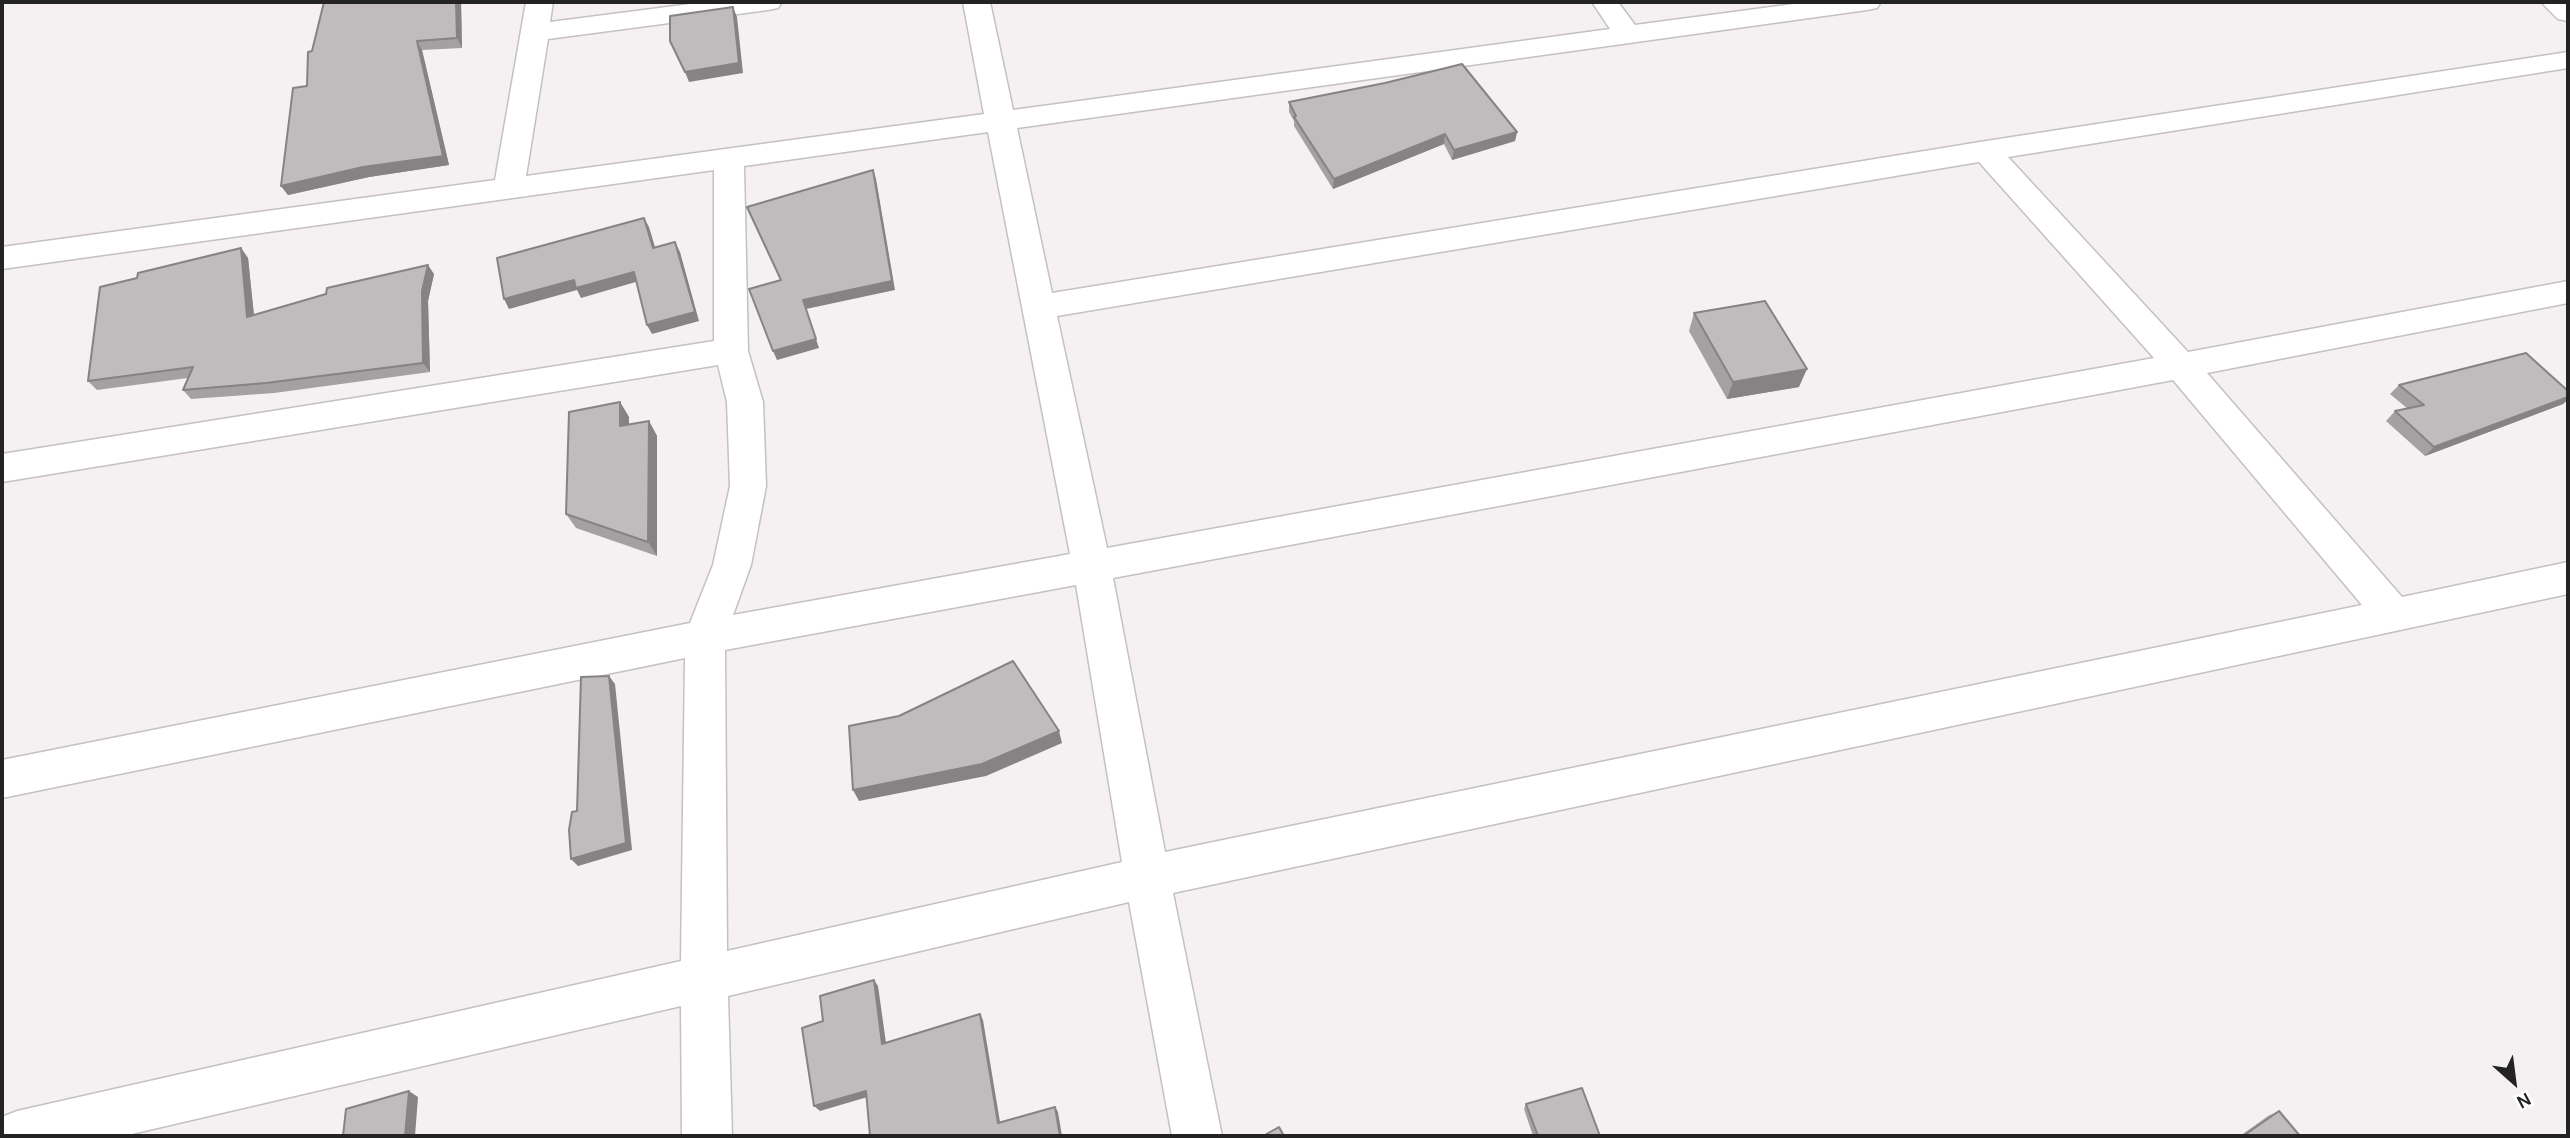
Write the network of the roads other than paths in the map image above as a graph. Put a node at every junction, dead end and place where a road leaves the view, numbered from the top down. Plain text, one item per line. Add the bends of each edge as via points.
1 (540, 2) edge
2 (768, 2) edge
3 (976, 2) edge
4 (1605, 2) edge
5 (2554, 2) edge
6 (1850, 3) edge
7 (2568, 13) edge
8 (535, 32) junction
9 (1628, 35) junction
10 (2568, 60) edge
11 (999, 122) junction
12 (1986, 151) junction
13 (729, 159) junction
14 (509, 189) junction
15 (2, 258) edge
16 (2568, 292) edge
17 (1040, 307) junction
18 (731, 351) junction
19 (2180, 366) junction
20 (2, 468) edge
21 (1092, 567) junction
22 (2568, 578) edge
23 (2394, 615) junction
24 (705, 637) junction
25 (2, 779) edge
26 (1147, 877) junction
27 (704, 979) junction
28 (17, 1136) edge
29 (707, 1136) edge
30 (1197, 1136) edge

1 - 8 street
2 - 8 street
3 - 11 street
4 - 9 street
5 - 7 street
6 - 9 street
8 - 14 street
9 - 11 street
10 - 12 street
11 - 13 street
11 - 17 street
12 - 17 street
12 - 19 street
13 - 14 street
13 - 18 street
14 - 15 street
16 - 19 street
17 - 21 street
18 - 20 street
18 - 24 street via 746,402 748,486 732,565
19 - 21 street
19 - 23 street
21 - 24 street
21 - 26 street
22 - 23 street
23 - 26 street
24 - 25 street
24 - 27 street
26 - 27 street
26 - 30 street
27 - 28 street
27 - 29 street

